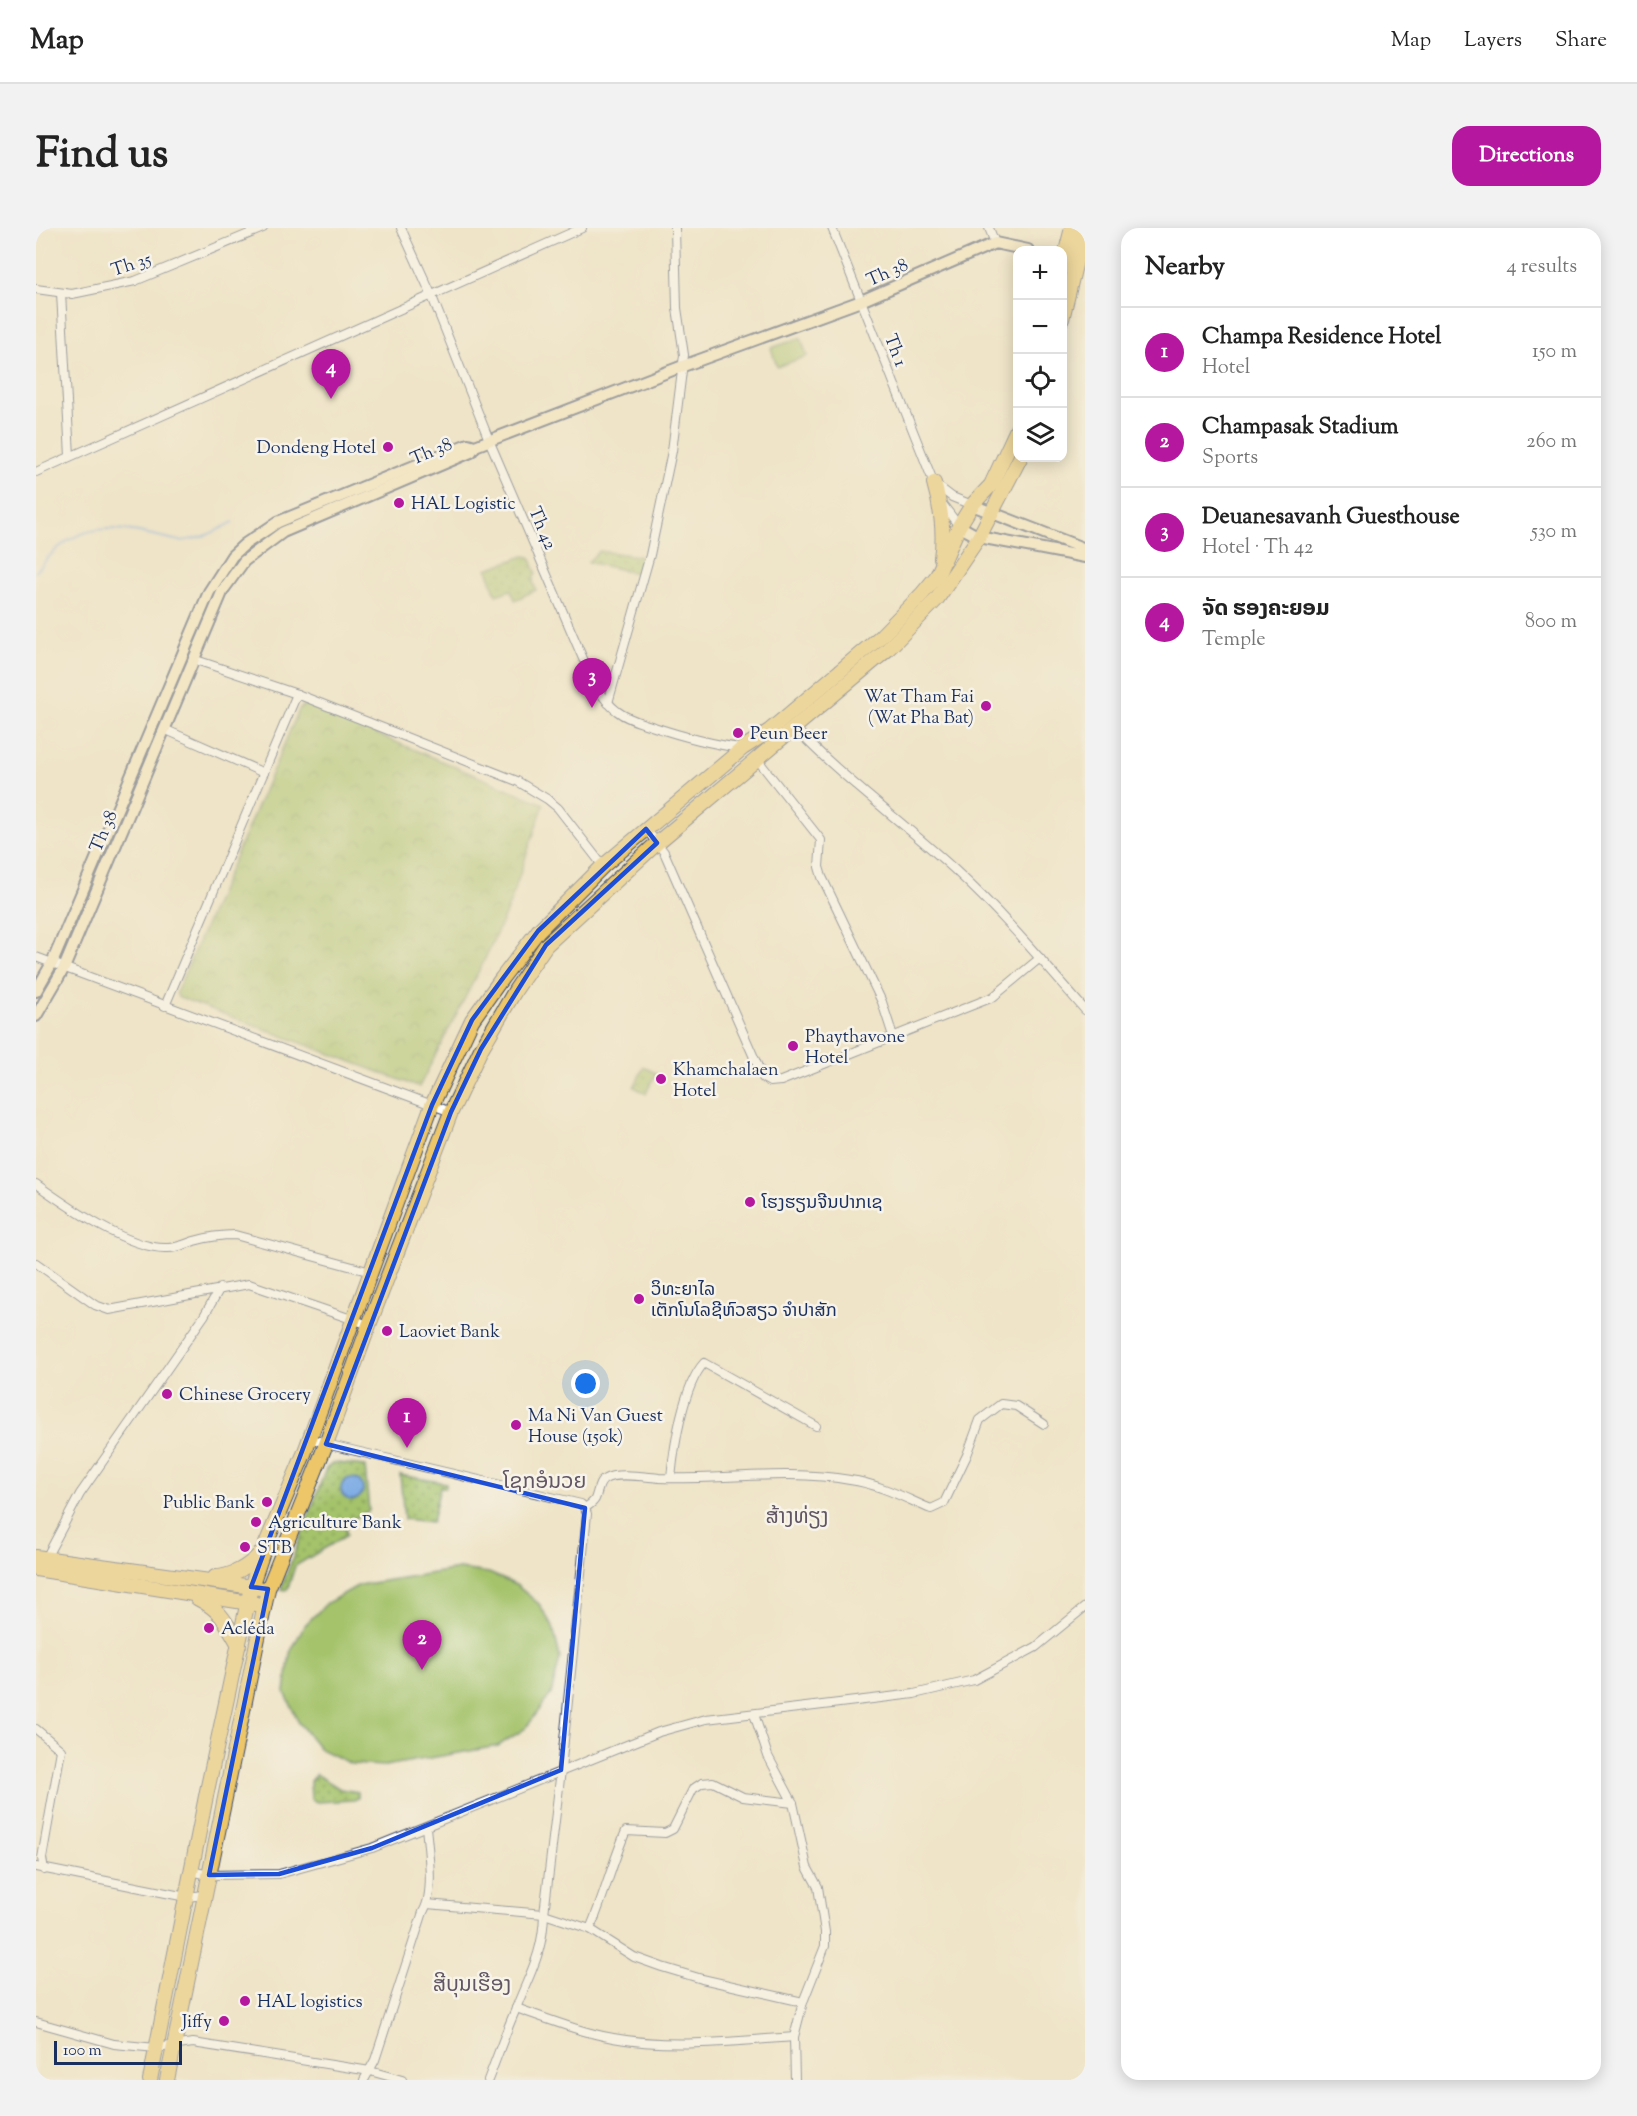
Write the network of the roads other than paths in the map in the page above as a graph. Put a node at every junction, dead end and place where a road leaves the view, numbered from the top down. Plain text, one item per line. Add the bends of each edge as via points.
1 (263, 228) edge
2 (401, 228) edge
3 (582, 228) edge
4 (675, 228) edge
5 (832, 228) edge
6 (989, 228) edge
7 (1072, 228) edge
8 (1084, 228) edge
9 (995, 243) junction
10 (1013, 247) edge
11 (1067, 256) edge
12 (1067, 259) edge
13 (36, 289) edge
14 (61, 293) junction
15 (431, 294) junction
16 (861, 302) junction
17 (683, 366) junction
18 (1013, 437) edge
19 (489, 440) junction
20 (475, 446) junction
21 (70, 456) junction
22 (1018, 462) edge
23 (36, 472) edge
24 (934, 483) junction
25 (972, 505) junction
26 (993, 513) junction
27 (959, 526) junction
28 (980, 537) junction
29 (1085, 549) edge
30 (1085, 557) edge
31 (937, 576) junction
32 (193, 659) junction
33 (297, 694) junction
34 (608, 703) junction
35 (786, 716) junction
36 (795, 728) junction
37 (164, 729) junction
38 (743, 748) junction
39 (756, 759) junction
40 (264, 773) junction
41 (646, 829) junction
42 (657, 843) junction
43 (603, 866) junction
44 (36, 957) edge
45 (1040, 958) junction
46 (52, 963) junction
47 (64, 968) junction
48 (36, 991) edge
49 (165, 1006) junction
50 (1085, 1010) edge
51 (36, 1016) edge
52 (893, 1036) junction
53 (432, 1106) junction
54 (451, 1112) junction
55 (36, 1185) edge
56 (36, 1263) edge
57 (371, 1272) junction
58 (220, 1288) junction
59 (353, 1320) junction
60 (369, 1325) junction
61 (1044, 1424) dead end
62 (816, 1426) dead end
63 (309, 1437) junction
64 (326, 1444) junction
65 (671, 1478) junction
66 (585, 1508) junction
67 (264, 1550) junction
68 (40, 1563) edge
69 (188, 1578) junction
70 (251, 1587) junction
71 (268, 1589) junction
72 (184, 1592) junction
73 (248, 1602) junction
74 (264, 1605) junction
75 (1085, 1607) edge
76 (239, 1645) junction
77 (754, 1714) junction
78 (36, 1729) edge
79 (561, 1770) junction
80 (792, 1803) junction
81 (426, 1827) junction
82 (40, 1869) edge
83 (191, 1871) junction
84 (209, 1875) junction
85 (206, 1895) junction
86 (186, 1897) junction
87 (428, 1904) junction
88 (544, 1914) junction
89 (590, 1929) junction
90 (803, 2002) junction
91 (516, 2008) junction
92 (36, 2022) edge
93 (794, 2037) junction
94 (174, 2045) junction
95 (156, 2048) junction
96 (370, 2071) junction
97 (150, 2080) edge
98 (167, 2080) edge
99 (364, 2080) edge
100 (402, 2080) edge
101 (488, 2080) edge
102 (795, 2080) edge

1 - 14 street, Th 35 via 135,281 81,293
2 - 15 street, Th 42
3 - 15 street
4 - 17 street
5 - 16 street, Th 1
6 - 9 street
7 - 11 highway
8 - 12 highway
9 - 10 street
9 - 16 street, Th 38
13 - 14 street, Th 35
14 - 21 street
15 - 19 street, Th 42
15 - 21 street
16 - 17 street, Th 38
16 - 24 street, Th 1
17 - 19 street, Th 38
17 - 34 street via 672,451 651,555
18 - 25 highway via 990,485
19 - 20 street, Th 38
19 - 34 street, Th 42 via 585,665
20 - 32 street, Th 38 via 471,452 283,532 256,550 222,590
20 - 46 street, Th 38 via 468,444 278,522 232,556 204,601
21 - 23 street
22 - 26 highway
24 - 25 street via 952,497
24 - 27 street, Th 1 via 945,508
24 - 31 highway via 943,529
25 - 26 street
25 - 27 highway
26 - 28 highway
26 - 29 street
27 - 28 street
27 - 31 highway
28 - 30 street
28 - 36 highway via 938,599 888,649
31 - 35 highway via 880,637
32 - 33 street
32 - 37 street, Th 38
33 - 40 street
33 - 43 street via 517,781 558,808
34 - 38 street, Th 42 via 627,718 671,733 713,745
35 - 36 street
35 - 38 highway
36 - 39 highway
36 - 45 street via 954,869
37 - 40 street
37 - 47 street, Th 38
38 - 41 highway
39 - 42 highway
39 - 52 street via 821,840 822,877 882,1002
40 - 49 street
41 - 42 street
41 - 43 highway
42 - 52 street via 766,1081 781,1081
42 - 54 highway via 546,945 481,1049
43 - 53 highway via 538,931 472,1020
44 - 46 street
45 - 50 street
45 - 52 street via 993,997
46 - 47 street
46 - 48 street, Th 38
47 - 49 street
47 - 51 street, Th 38
49 - 53 street
53 - 54 street
53 - 57 highway
54 - 60 highway
55 - 57 street via 78,1214 151,1246 173,1248 235,1235
56 - 58 street via 95,1305 109,1310
57 - 59 highway
58 - 59 street via 261,1286
58 - 68 street via 80,1494
59 - 60 street
59 - 63 highway
60 - 64 highway
61 - 65 street via 1016,1406 1001,1404 980,1420 944,1503 931,1509 878,1486 829,1477
62 - 65 street via 704,1364 686,1400
63 - 64 street
63 - 67 highway
64 - 66 street
64 - 71 highway
65 - 66 street via 606,1478 594,1501
66 - 79 street
67 - 69 highway via 251,1564 225,1577
67 - 70 highway
68 - 69 highway
68 - 72 highway
69 - 70 highway
70 - 71 highway
70 - 73 highway
71 - 74 highway
72 - 73 highway
72 - 76 highway via 211,1605 224,1617
73 - 74 highway
73 - 76 highway
74 - 84 highway
75 - 77 street via 1036,1647 974,1680 914,1694
76 - 83 highway
77 - 79 street via 706,1719 659,1732
77 - 80 street via 768,1756
78 - 82 street via 61,1750
79 - 81 street
79 - 88 street
80 - 89 street via 743,1797 712,1782 702,1783 693,1789 673,1829 665,1833 626,1831
80 - 90 street via 807,1867 818,1887 825,1932 825,1946
81 - 84 street via 372,1848 279,1874
81 - 87 street
82 - 86 street
83 - 84 street
83 - 86 highway
84 - 85 highway
85 - 86 street
85 - 94 highway
86 - 95 highway
87 - 88 street
87 - 96 street
88 - 89 street
88 - 91 street via 537,1960
89 - 90 street via 625,1952 662,1967
90 - 93 street
91 - 93 street via 631,2041 689,2043
91 - 101 street
92 - 95 street via 114,2044
93 - 102 street
94 - 95 street
94 - 96 street via 193,2043
94 - 98 highway
95 - 97 highway
96 - 99 street
96 - 100 street

